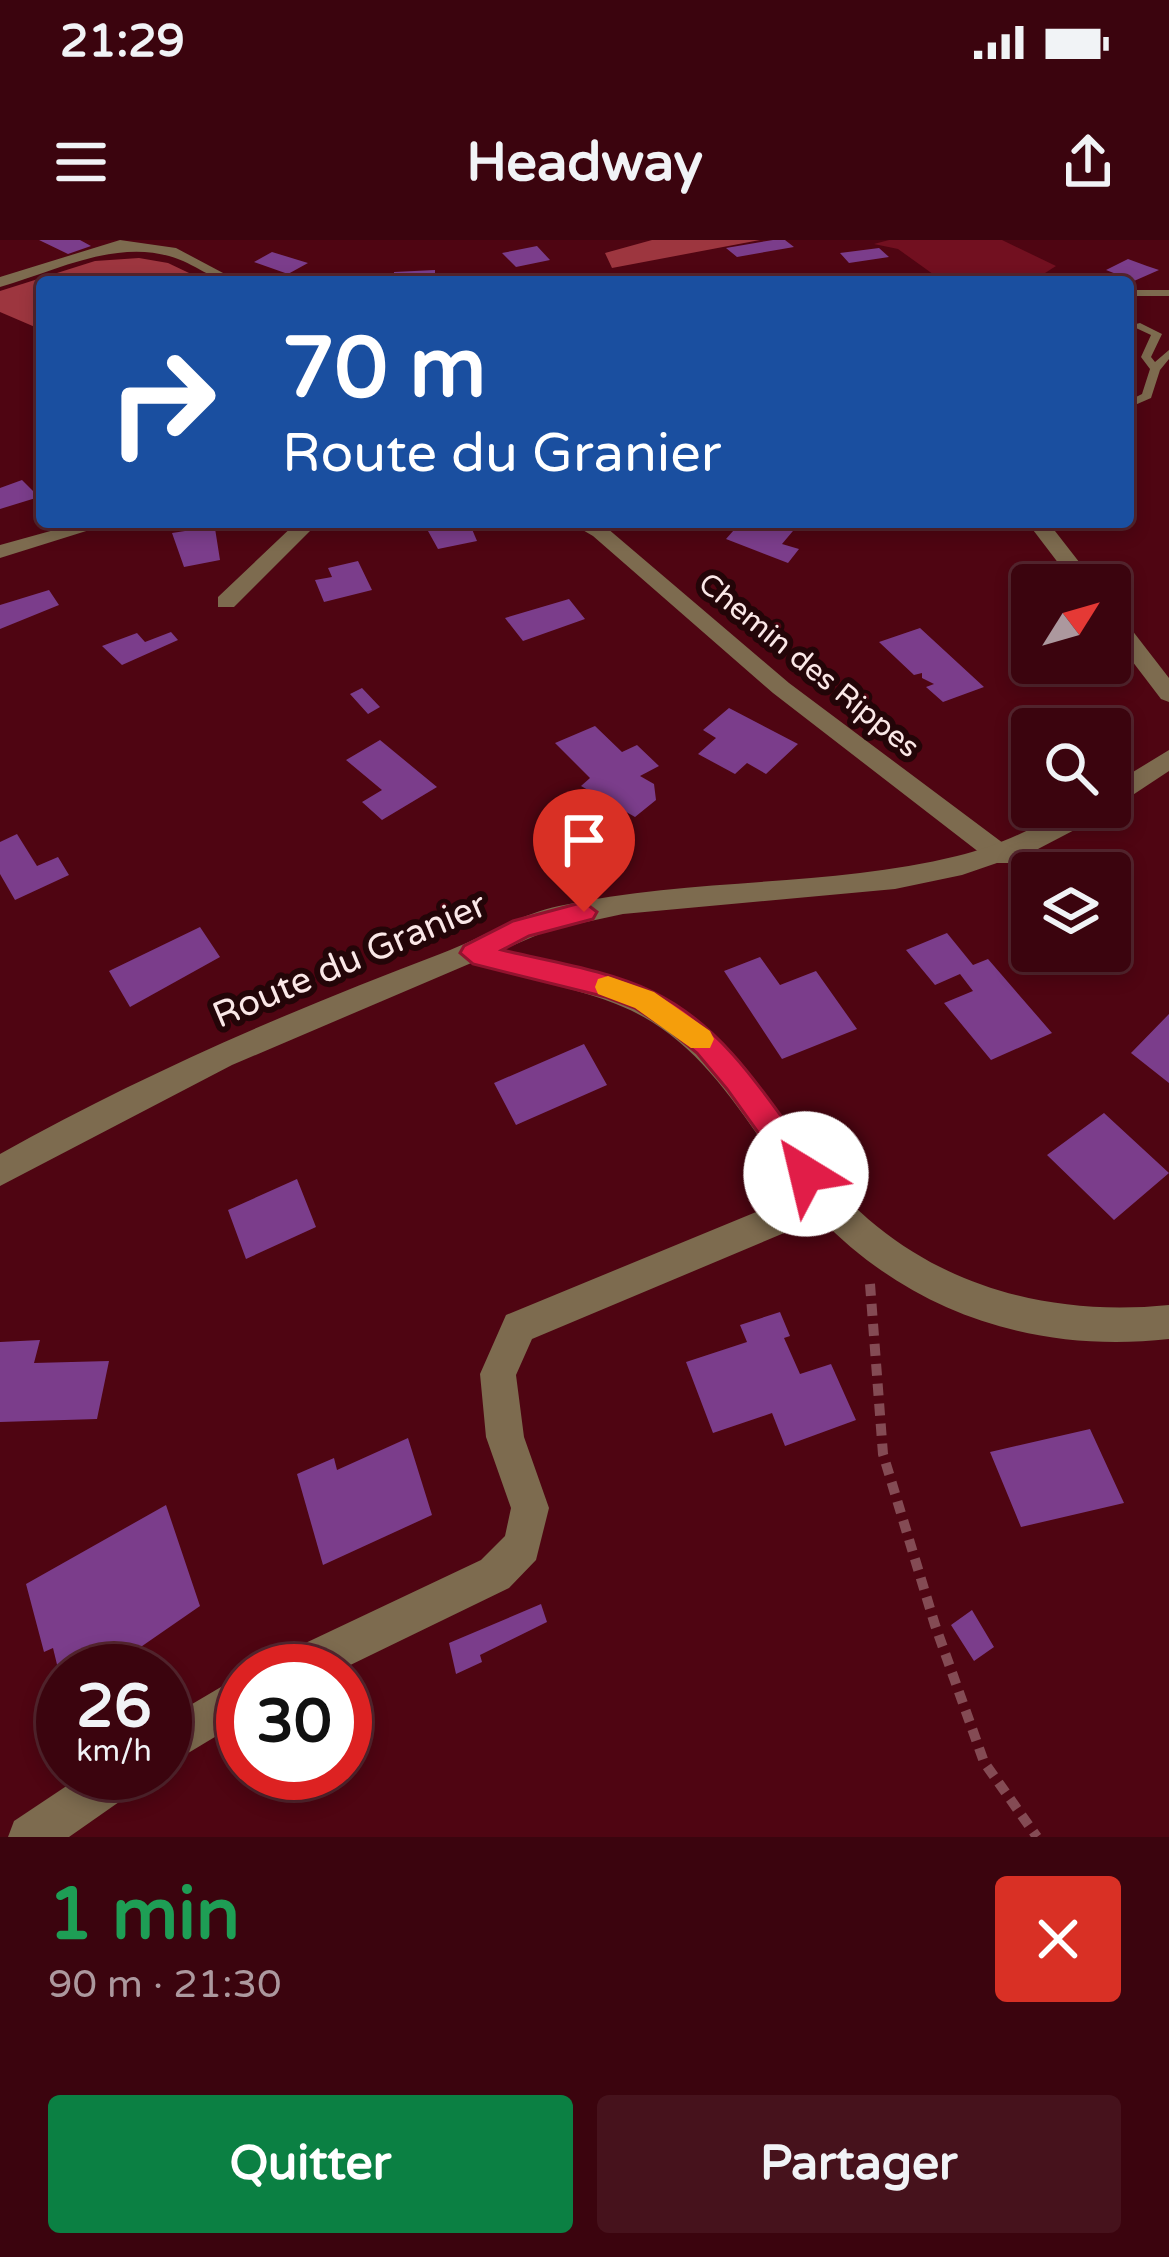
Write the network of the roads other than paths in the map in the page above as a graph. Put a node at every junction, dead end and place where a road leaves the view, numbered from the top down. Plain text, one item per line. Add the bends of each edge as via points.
1 (136, 240) edge
2 (114, 249) junction
3 (220, 276) edge
4 (0, 282) edge
5 (1134, 293) edge
6 (1169, 293) edge
7 (1140, 326) dead end
8 (1169, 353) edge
9 (1155, 369) junction
10 (1134, 403) edge
11 (84, 528) edge
12 (303, 528) edge
13 (591, 528) edge
14 (1041, 528) edge
15 (0, 552) edge
16 (1069, 564) edge
17 (226, 602) dead end
18 (1131, 644) edge
19 (1169, 694) edge
20 (1169, 759) edge
21 (1131, 784) edge
22 (1056, 828) edge
23 (1002, 856) junction
24 (473, 953) junction
25 (0, 1171) edge
26 (824, 1200) junction
27 (1169, 1322) edge
28 (349, 1644) edge
29 (84, 1800) edge
30 (30, 1837) edge

1 - 2 street
2 - 3 street via 171,251
2 - 4 street
5 - 6 lane
7 - 9 lane via 1157,334 1146,357
8 - 9 lane
9 - 10 lane via 1147,396
11 - 15 street
12 - 17 street
13 - 23 street, Chemin des Rippes
14 - 16 street
18 - 19 street
20 - 21 street
22 - 23 street, Route du Granier
23 - 24 street, Route du Granier via 895,881 614,906 522,928
24 - 25 street, Route du Granier via 236,1048
24 - 26 street via 609,987 678,1022 737,1080
26 - 27 street via 920,1276 1018,1317 1133,1329
26 - 28 street via 519,1327 498,1374 506,1437 530,1508 522,1546 495,1574
29 - 30 street

